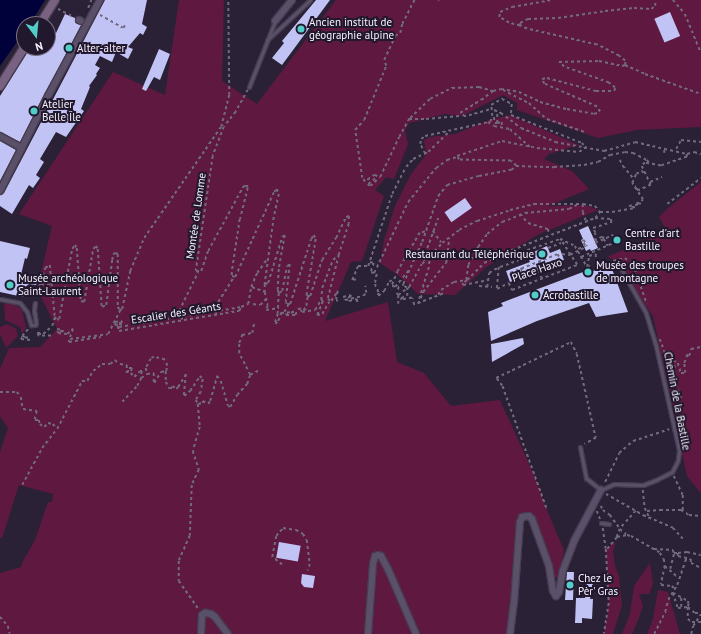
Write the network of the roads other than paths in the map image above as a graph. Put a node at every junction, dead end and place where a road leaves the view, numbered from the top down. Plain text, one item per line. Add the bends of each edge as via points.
1 (100, 0) edge
2 (292, 0) edge
3 (310, 0) edge
4 (55, 3) edge
5 (46, 16) edge
6 (275, 21) joint
7 (266, 41) junction
8 (19, 56) edge
9 (0, 86) edge
10 (249, 87) road end
11 (0, 136) edge
12 (22, 148) junction
13 (0, 192) edge
14 (602, 265) dead end
15 (0, 299) edge
16 (35, 303) dead end
17 (580, 447) road end
18 (601, 490) junction
19 (602, 523) road end
20 (609, 524) dead end
21 (201, 634) edge
22 (228, 634) edge
23 (368, 634) edge
24 (416, 634) edge
25 (510, 634) edge

1 - 12 street
2 - 6 street
3 - 7 lane
4 - 5 main road
6 - 7 lane
7 - 10 lane
8 - 9 main road
11 - 12 street
12 - 13 street
14 - 18 lane, Chemin de la Bastille via 620,267 646,313 679,450 678,460 672,472 643,485 614,484
15 - 16 lane via 20,303 27,312 31,325 35,325 36,322
17 - 18 lane via 586,478
18 - 25 street via 574,541 556,596 549,566 532,519 529,516 522,517
19 - 20 lane
21 - 22 street via 202,615 205,613 211,614
23 - 24 street via 373,564 375,556 378,555 388,569

